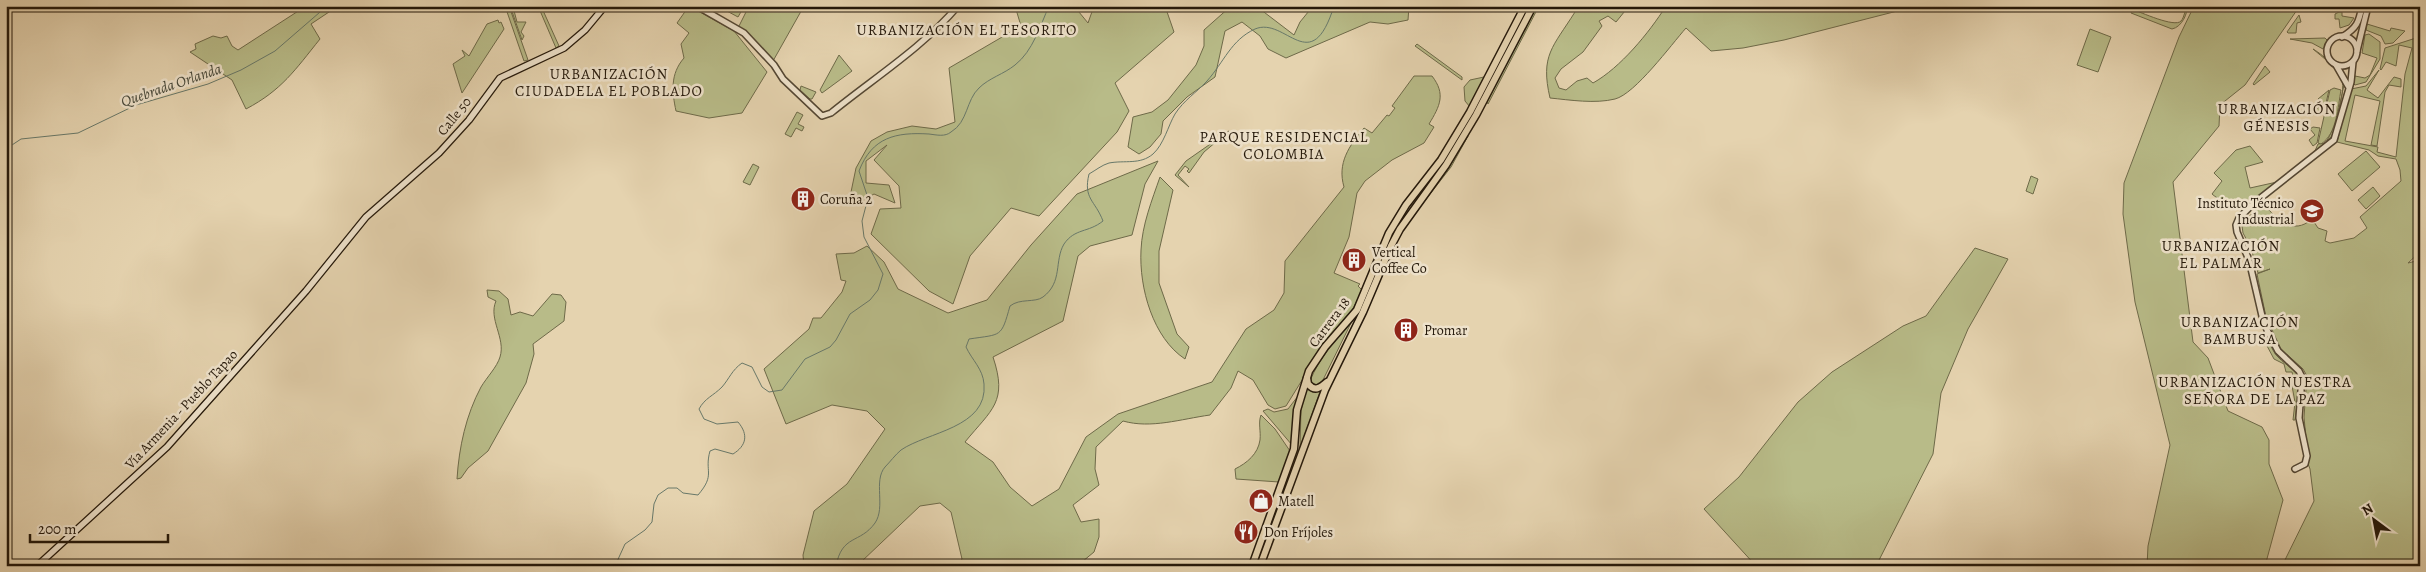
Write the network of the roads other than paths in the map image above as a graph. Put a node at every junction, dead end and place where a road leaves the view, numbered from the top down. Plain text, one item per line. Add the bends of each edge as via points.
1 (605, 6) edge
2 (696, 6) edge
3 (958, 6) edge
4 (1525, 6) edge
5 (1533, 6) edge
6 (2362, 6) edge
7 (2368, 6) edge
8 (2342, 36) junction
9 (2357, 51) junction
10 (2353, 62) junction
11 (2336, 65) junction
12 (2348, 86) junction
13 (332, 258) joint
14 (1307, 378) junction
15 (1329, 380) junction
16 (2295, 469) dead end
17 (37, 566) edge
18 (1252, 566) edge
19 (1260, 566) edge

1 - 13 main road, Calle 50 via 564,48 500,78 444,148 397,192 372,210
2 - 3 street via 744,33 783,79 822,116 831,113 931,35
4 - 14 main road, Carrera 18 via 1470,112 1441,160 1389,233 1357,310 1325,347
5 - 15 main road, Carrera 18 via 1476,115 1446,165 1400,229
6 - 8 street via 2359,23
7 - 9 street
8 - 9 street via 2353,41
8 - 11 street via 2332,41 2327,52
9 - 10 street
10 - 11 street
10 - 12 street
11 - 12 street
12 - 16 street via 2334,140 2253,204 2236,225 2249,260 2267,330 2278,351 2302,377 2299,418 2307,456 2305,464
13 - 17 main road, Vía Armenia - Pueblo Tapao via 167,447
14 - 15 main road via 1308,384 1315,389
14 - 18 main road, Carrera 18 via 1297,410 1293,453
15 - 19 main road, Carrera 18

